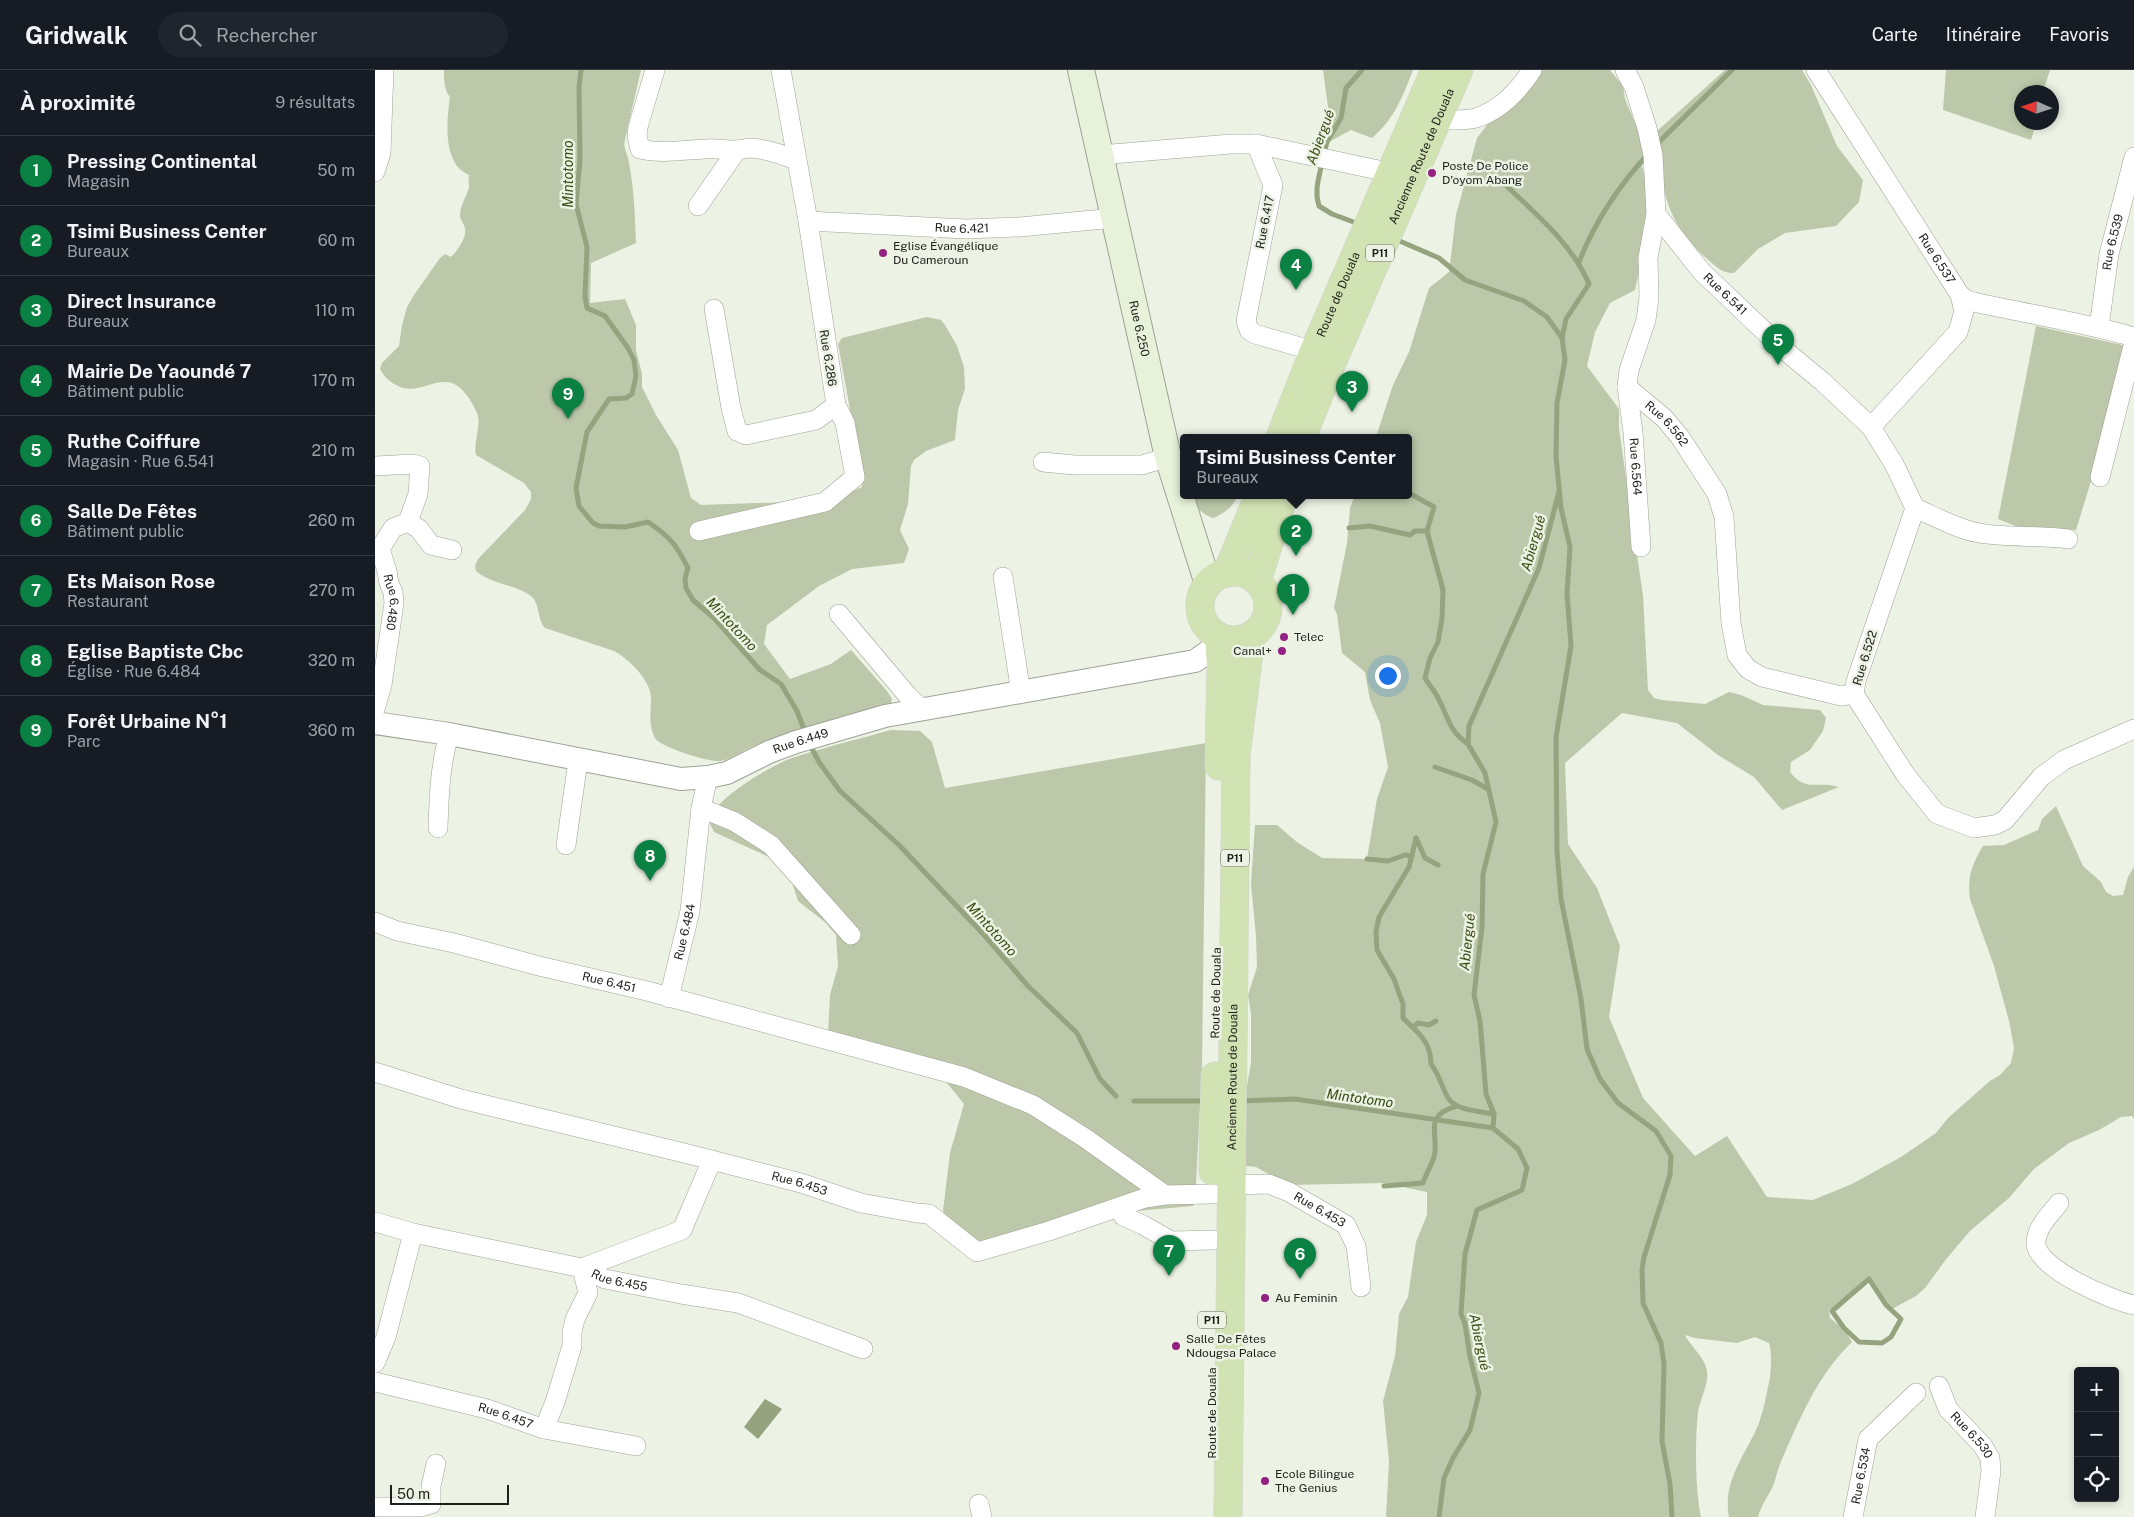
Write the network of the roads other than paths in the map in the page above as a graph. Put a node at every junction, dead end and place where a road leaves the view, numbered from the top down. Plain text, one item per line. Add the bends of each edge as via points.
1 (384, 70) edge
2 (655, 70) edge
3 (781, 70) edge
4 (1081, 70) edge
5 (1435, 70) edge
6 (1459, 70) edge
7 (1532, 70) edge
8 (1625, 70) edge
9 (1816, 70) edge
10 (1437, 120) junction
11 (1256, 144) junction
12 (737, 150) junction
13 (1293, 152) junction
14 (1100, 155) junction
15 (2134, 157) edge
16 (796, 160) junction
17 (375, 172) edge
18 (1402, 175) junction
19 (1273, 185) junction
20 (698, 206) dead end
21 (1656, 214) junction
22 (1114, 218) junction
23 (808, 221) junction
24 (1960, 294) junction
25 (714, 309) dead end
26 (2099, 327) junction
27 (2134, 337) edge
28 (2134, 342) edge
29 (1314, 351) junction
30 (1627, 387) junction
31 (836, 406) junction
32 (1871, 427) junction
33 (1281, 434) edge
34 (1303, 434) edge
35 (1168, 458) junction
36 (1043, 462) dead end
37 (375, 466) edge
38 (2100, 477) dead end
39 (1180, 487) edge
40 (1185, 499) edge
41 (1257, 499) edge
42 (1283, 499) edge
43 (1915, 508) junction
44 (408, 522) junction
45 (699, 531) dead end
46 (2068, 539) dead end
47 (1641, 547) dead end
48 (452, 550) dead end
49 (1003, 577) dead end
50 (1218, 579) junction
51 (1257, 581) junction
52 (839, 614) dead end
53 (375, 615) edge
54 (391, 626) junction
55 (1219, 637) junction
56 (1251, 637) junction
57 (1021, 693) junction
58 (1854, 694) junction
59 (375, 709) edge
60 (922, 709) junction
61 (375, 723) edge
62 (2134, 729) edge
63 (449, 734) junction
64 (578, 761) junction
65 (707, 777) junction
66 (701, 808) junction
67 (438, 828) dead end
68 (565, 845) dead end
69 (375, 922) edge
70 (851, 935) dead end
71 (669, 998) junction
72 (375, 1072) edge
73 (1224, 1101) junction
74 (712, 1160) junction
75 (1222, 1190) junction
76 (1165, 1195) junction
77 (2059, 1203) dead end
78 (1123, 1216) dead end
79 (375, 1222) edge
80 (413, 1233) junction
81 (1213, 1240) junction
82 (582, 1268) junction
83 (1361, 1286) dead end
84 (2134, 1305) edge
85 (863, 1349) dead end
86 (375, 1363) edge
87 (375, 1382) edge
88 (1939, 1386) dead end
89 (1916, 1393) dead end
90 (544, 1429) junction
91 (636, 1446) dead end
92 (436, 1464) dead end
93 (375, 1507) edge
94 (1211, 1517) edge
95 (1228, 1517) edge
96 (1853, 1517) edge
97 (1985, 1517) edge

1 - 17 street via 381,153
2 - 12 street via 638,126 640,148 657,153 723,148
3 - 16 street, Rue 6.286
4 - 14 main road, Rue 6.250
5 - 18 main road, Route de Douala / P11
6 - 10 main road, Ancienne Route de Douala / P11
7 - 10 street via 1500,106 1475,118
8 - 21 street via 1634,87 1653,155
9 - 24 street, Rue 6.537
10 - 18 main road, Ancienne Route de Douala / P11
11 - 13 street
11 - 14 street
11 - 19 street, Rue 6.417
12 - 16 street via 763,149
12 - 20 street
13 - 18 street
13 - 19 street
14 - 22 main road, Rue 6.250
15 - 26 street, Rue 6.539 via 2109,254
16 - 23 street, Rue 6.286
18 - 29 main road, Route de Douala / P11
18 - 34 main road, Ancienne Route de Douala / P11
19 - 29 street, Rue 6.417 via 1246,322 1255,334
21 - 30 street via 1648,258 1646,320 1629,370
21 - 32 street, Rue 6.541 via 1702,272
22 - 23 street, Rue 6.421 via 966,229
22 - 35 main road, Rue 6.250
23 - 31 street, Rue 6.286
24 - 26 street, Rue 6.537 via 1974,302
24 - 32 street via 1964,310 1958,332
25 - 31 street via 737,431 747,435 816,420
26 - 27 street, Rue 6.537
28 - 38 street
29 - 33 main road, Route de Douala / P11
30 - 47 street, Rue 6.564
30 - 58 street, Rue 6.562 via 1664,418 1680,437 1717,494 1724,517 1731,623 1737,655 1748,669 1762,677 1841,696
31 - 45 street, Rue 6.286 via 845,423 855,478 825,502
32 - 43 street via 1894,464
35 - 36 street via 1141,465 1073,466
35 - 39 main road, Rue 6.250
37 - 44 street via 420,466 419,494
40 - 50 main road, Rue 6.250
41 - 50 main road
42 - 51 main road
43 - 46 street via 1963,529 1981,533
43 - 58 street, Rue 6.522
44 - 48 street via 419,529 431,545
44 - 54 street, Rue 6.480 via 393,528 380,549 393,592
49 - 57 street
50 - 51 main road via 1243,574
50 - 55 main road via 1201,598 1201,614 1208,628
51 - 56 main road via 1263,588 1268,606 1263,624
52 - 60 street
53 - 54 street via 381,615
54 - 59 street, Rue 6.480
55 - 56 main road via 1239,641
55 - 57 street, Rue 6.449 via 1209,651 1195,661
55 - 73 main road, Route de Douala / P11
56 - 73 main road, Ancienne Route de Douala / P11 via 1236,755
57 - 60 street, Rue 6.449
58 - 62 street, Rue 6.522 via 1905,774 1937,814 1974,828 2005,820 2041,777 2064,760
60 - 65 street, Rue 6.449 via 817,735 769,752 727,773
61 - 63 street, Rue 6.449
63 - 64 street, Rue 6.449
63 - 67 street via 439,778
64 - 65 street, Rue 6.449 via 681,779
64 - 68 street
65 - 66 street, Rue 6.484
66 - 70 street via 735,822 771,845
66 - 71 street, Rue 6.484 via 690,910
69 - 71 street, Rue 6.451 via 397,931
71 - 76 street, Rue 6.451 via 964,1077 1033,1105
72 - 74 street, Rue 6.453 via 461,1099
73 - 75 main road, Ancienne Route de Douala / P11
74 - 76 street, Rue 6.453 via 801,1183 861,1203 929,1214 977,1252 1145,1198
74 - 82 street via 683,1230
75 - 76 street, Rue 6.453
75 - 81 main road, Route de Douala / P11
75 - 83 street, Rue 6.453 via 1269,1184 1346,1225 1356,1246
75 - 95 main road, Ancienne Route de Douala / P11
77 - 84 street via 2038,1232 2036,1242 2040,1254 2067,1277 2102,1296
78 - 81 street via 1171,1241
79 - 80 street, Rue 6.455
80 - 82 street, Rue 6.455
80 - 86 street via 386,1337
81 - 94 main road, Route de Douala / P11
82 - 85 street, Rue 6.455 via 605,1279 738,1303
82 - 90 street via 588,1293 575,1320 572,1346
87 - 90 street, Rue 6.457 via 487,1409
88 - 97 street, Rue 6.530 via 1949,1409 1990,1458
89 - 96 street, Rue 6.534 via 1868,1439
90 - 91 street, Rue 6.457
92 - 93 street via 431,1504 421,1508

